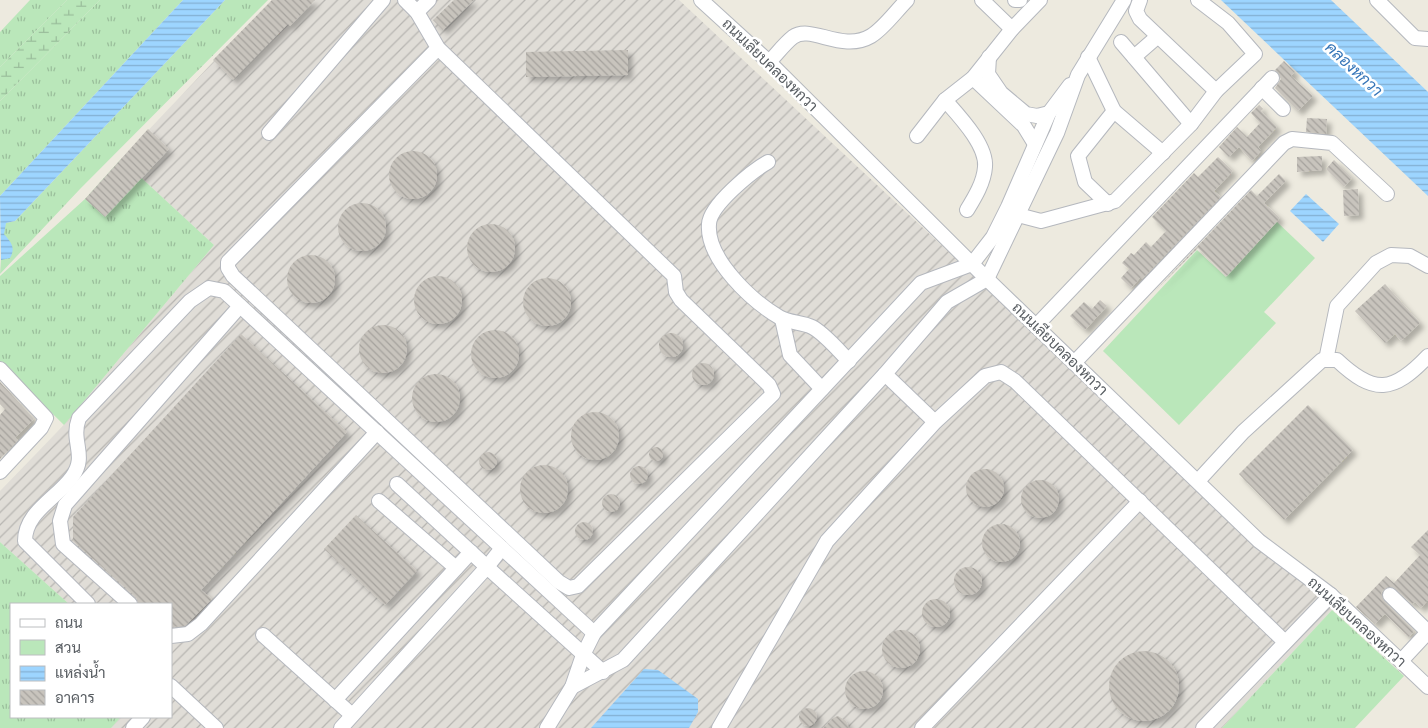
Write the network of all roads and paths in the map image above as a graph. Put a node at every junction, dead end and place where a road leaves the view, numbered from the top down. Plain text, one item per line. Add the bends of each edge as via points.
1 (383, 0) edge
2 (405, 0) edge
3 (429, 0) edge
4 (907, 0) edge
5 (982, 0) edge
6 (1015, 0) edge
7 (1020, 0) edge
8 (1040, 0) edge
9 (1124, 0) edge
10 (1140, 0) edge
11 (1198, 0) edge
12 (1377, 0) edge
13 (710, 3) edge
14 (417, 12) junction
15 (1012, 29) junction
16 (1157, 37) junction
17 (1428, 39) edge
18 (1121, 42) dead end
19 (438, 48) junction
20 (989, 57) junction
21 (1088, 57) junction
22 (1134, 57) junction
23 (769, 62) junction
24 (1078, 75) junction
25 (973, 78) junction
26 (1216, 91) junction
27 (945, 100) junction
28 (1283, 108) dead end
29 (1114, 111) junction
30 (1049, 113) junction
31 (1025, 120) junction
32 (1190, 124) junction
33 (269, 133) dead end
34 (917, 136) dead end
35 (1039, 136) junction
36 (1052, 143) junction
37 (1163, 153) junction
38 (768, 162) dead end
39 (1387, 194) dead end
40 (1108, 204) junction
41 (967, 210) dead end
42 (1013, 211) junction
43 (972, 264) junction
44 (1428, 266) edge
45 (987, 279) junction
46 (240, 306) junction
47 (782, 319) junction
48 (1036, 326) junction
49 (1428, 356) edge
50 (1326, 360) junction
51 (849, 361) junction
52 (1074, 363) junction
53 (0, 369) edge
54 (885, 374) junction
55 (822, 388) junction
56 (934, 422) junction
57 (377, 432) junction
58 (0, 472) edge
59 (1198, 481) junction
60 (397, 484) dead end
61 (379, 501) dead end
62 (1140, 501) junction
63 (502, 548) junction
64 (471, 552) junction
65 (487, 567) junction
66 (456, 568) junction
67 (1332, 595) junction
68 (1390, 595) dead end
69 (87, 603) edge
70 (129, 603) edge
71 (1428, 632) edge
72 (594, 633) junction
73 (263, 635) dead end
74 (172, 636) edge
75 (1285, 642) junction
76 (583, 655) junction
77 (1401, 661) junction
78 (603, 672) junction
79 (172, 687) edge
80 (572, 687) junction
81 (1428, 687) edge
82 (335, 700) junction
83 (352, 715) junction
84 (142, 718) edge
85 (133, 728) edge
86 (216, 728) edge
87 (341, 728) edge
88 (547, 728) edge
89 (719, 728) edge
90 (922, 728) edge
91 (1203, 728) edge

1 - 33 street
2 - 14 street
3 - 14 street
4 - 23 street via 872,36 840,42 803,33 794,37
5 - 15 street
6 - 7 street
8 - 15 street
9 - 21 street
10 - 16 street via 1136,11
11 - 26 street via 1228,24 1256,54
12 - 17 street via 1415,38
13 - 23 street, ถนนเลียบคลองหกวา
14 - 19 street
15 - 20 street
16 - 22 street
16 - 26 street
18 - 22 street
19 - 19 street via 674,276 676,292 681,300 769,386 773,394 578,586 568,588 559,582 228,268 228,262
20 - 25 street
20 - 31 street via 988,74
21 - 24 street
21 - 29 street
22 - 32 street
23 - 43 street, ถนนเลียบคลองหกวา
24 - 30 street
24 - 36 street
25 - 27 street
25 - 31 street
26 - 32 street
27 - 34 street
27 - 41 street via 976,138 986,165 979,189
28 - 48 street via 1267,83
29 - 37 street
29 - 40 street via 1078,156 1085,182
30 - 31 street
30 - 35 street
31 - 35 street
32 - 37 street
35 - 36 street
35 - 42 street
36 - 42 street
37 - 40 street via 1115,201
38 - 47 street via 753,170 715,209 709,223 712,247 747,295
39 - 52 street via 1332,143 1292,139 1284,143
40 - 42 street via 1041,221
42 - 43 street
42 - 45 street
43 - 45 street, ถนนเลียบคลองหกวา
43 - 51 street via 921,283
44 - 50 street via 1410,256 1391,255 1376,263 1337,306
45 - 48 street, ถนนเลียบคลองหกวา
45 - 54 street via 947,302
46 - 57 street
46 - 69 street via 224,291 209,288 190,301 79,418 74,430 79,465 72,478 32,517 24,530 24,541
46 - 70 street via 65,505 60,521 63,544
47 - 51 street via 813,327
47 - 55 street via 790,355
48 - 52 street, ถนนเลียบคลองหกวา
49 - 50 street via 1410,375 1374,386 1356,378 1337,360
50 - 59 street via 1322,360 1243,432
51 - 55 street
52 - 59 street, ถนนเลียบคลองหกวา
53 - 58 street via 46,418 41,428
54 - 56 street
54 - 78 street via 623,660
55 - 72 street
56 - 62 street via 985,376 1001,372 1015,380
56 - 89 street via 827,541
57 - 63 street
57 - 74 street via 201,624 188,634
59 - 67 street, ถนนเลียบคลองหกวา via 1259,541
60 - 64 street
61 - 66 street
62 - 75 street
62 - 90 street
63 - 65 street
63 - 72 street
64 - 65 street
64 - 66 street
65 - 76 street
65 - 83 street
66 - 82 street
67 - 75 street
67 - 77 street, ถนนเลียบคลองหกวา
68 - 71 street
71 - 77 street
72 - 76 street
73 - 82 street
75 - 91 street
76 - 78 street
76 - 80 street
77 - 81 street, ถนนเลียบคลองหกวา
78 - 80 street
79 - 86 street
80 - 88 street
82 - 83 street
83 - 87 street
84 - 85 street

